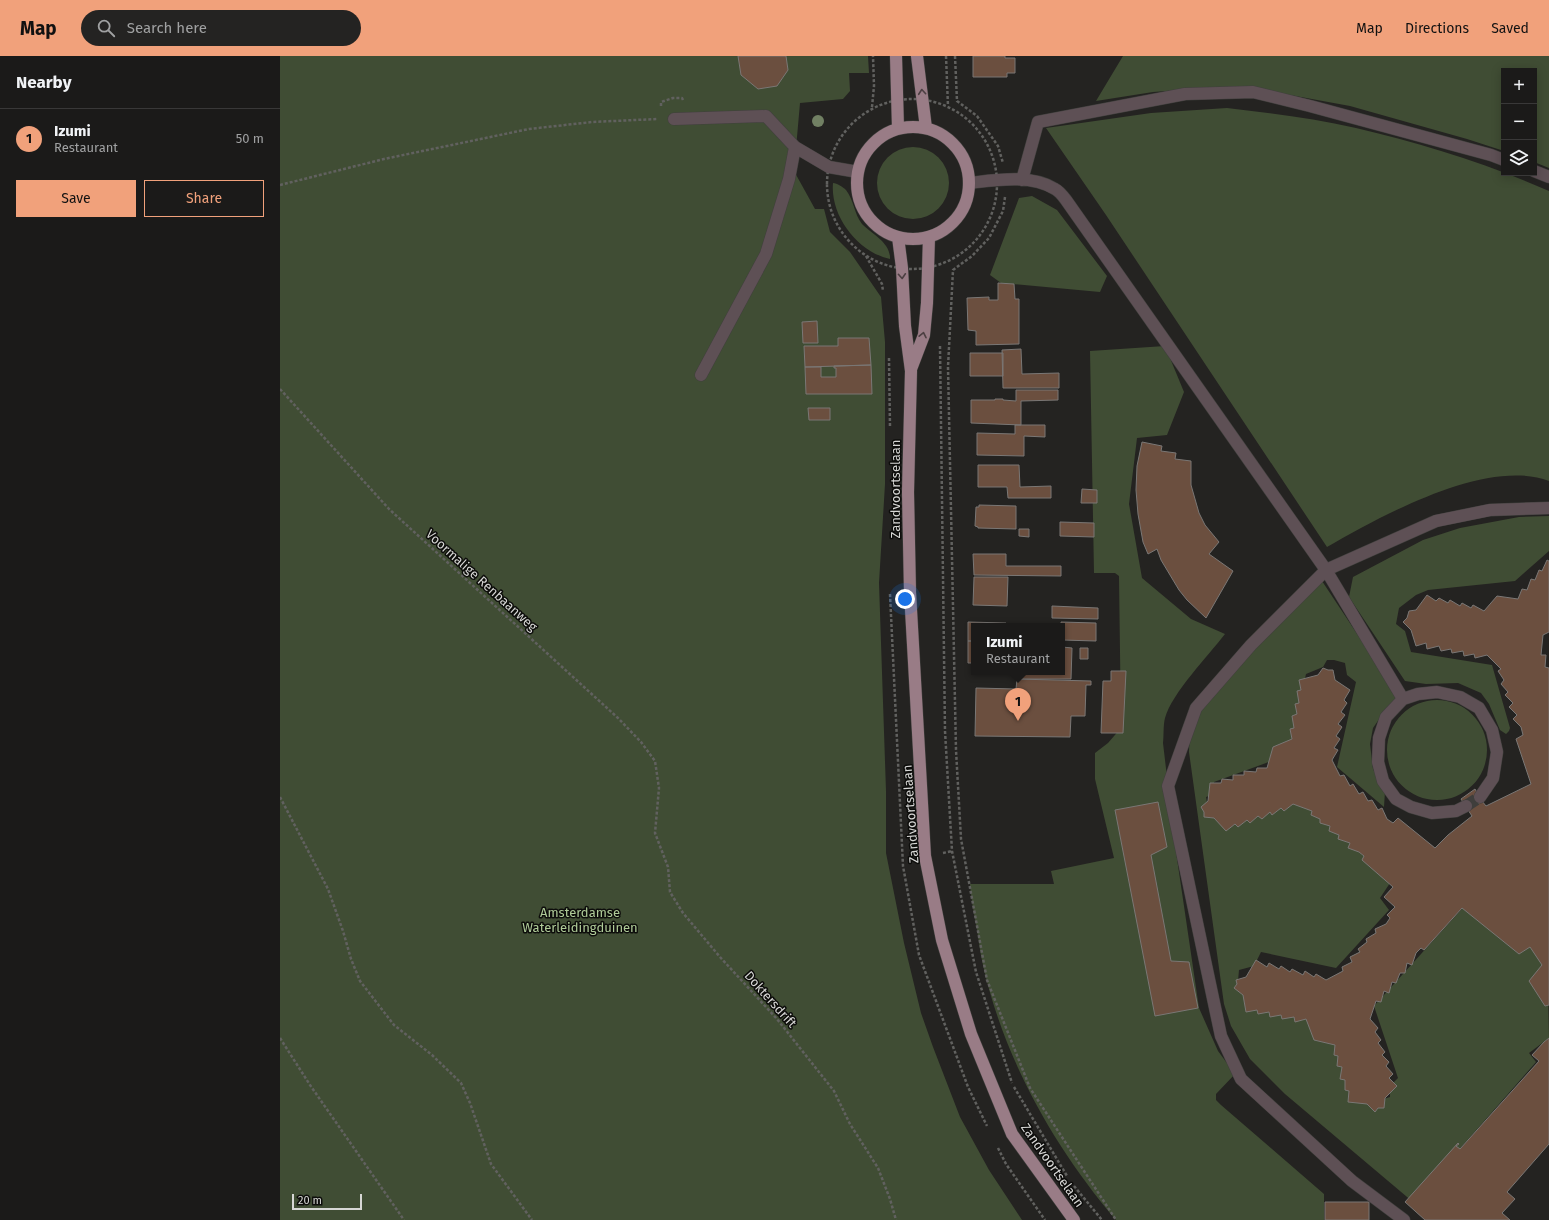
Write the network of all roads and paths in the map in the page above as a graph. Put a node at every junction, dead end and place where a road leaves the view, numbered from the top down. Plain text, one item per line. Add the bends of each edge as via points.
1 (873, 56) edge
2 (896, 56) edge
3 (917, 56) edge
4 (946, 56) edge
5 (955, 56) edge
6 (948, 106) dead end
7 (872, 108) dead end
8 (674, 119) joint
9 (898, 128) junction
10 (926, 128) junction
11 (794, 147) junction
12 (1501, 159) edge
13 (829, 167) junction
14 (858, 172) junction
15 (1537, 172) edge
16 (1549, 177) edge
17 (1006, 180) junction
18 (1022, 180) junction
19 (969, 183) junction
20 (280, 185) edge
21 (898, 237) junction
22 (929, 237) junction
23 (902, 268) junction
24 (928, 268) junction
25 (946, 269) dead end
26 (940, 338) dead end
27 (911, 371) junction
28 (701, 375) dead end
29 (280, 389) edge
30 (1549, 508) edge
31 (1326, 570) junction
32 (1403, 699) junction
33 (659, 788) joint
34 (280, 797) edge
35 (1480, 797) tunnel mouth
36 (1466, 806) tunnel mouth
37 (280, 1038) edge
38 (404, 1220) edge
39 (532, 1220) edge
40 (896, 1220) edge
41 (1074, 1220) edge
42 (1102, 1220) edge
43 (1116, 1220) edge
44 (1404, 1220) edge

1 - 7 path
2 - 9 main road
10 -> 3 main road
4 - 6 path
5 - 17 path via 958,101 977,116 998,146
8 - 11 street via 766,116
8 - 20 path via 592,122 529,128 384,159
9 - 10 main road
9 - 14 main road via 870,145
10 - 19 main road via 951,141 959,150 966,164
11 - 13 street
11 - 28 street via 789,179 766,254
12 - 18 street via 1253,92 1185,94 1038,122
13 - 14 street
13 - 23 path via 828,200 841,231 866,256 886,266
14 - 21 main road via 858,192 866,212 876,224
15 - 16 street
17 - 18 street
17 - 19 street
17 - 43 path via 1004,211 989,238 972,256 953,270 949,375 960,839 987,980 1030,1088
18 - 31 street via 1040,182 1056,189 1066,200
19 - 22 main road via 965,203 960,212 943,230
21 - 22 main road
21 - 23 main road, Zandvoortselaan
22 - 24 main road, Zandvoortselaan
23 - 24 path
23 -> 27 main road, Zandvoortselaan via 905,326
24 - 25 path via 947,262
27 -> 24 main road, Zandvoortselaan via 924,335
26 - 42 path via 945,731 952,851 976,972 1014,1087 1069,1180
27 - 41 main road, Zandvoortselaan via 908,492 910,592 925,856 942,940 974,1041 1012,1134
29 - 33 path, Voormalige Renbaanweg via 389,509 613,713 641,742 655,761
30 - 31 street via 1490,510 1436,521
31 - 32 street
31 - 44 street via 1251,645 1196,708 1168,786 1221,1036 1241,1079 1352,1181
32 - 35 street via 1437,692 1460,697 1479,708 1492,730 1497,752 1493,778
32 - 36 street via 1386,717 1379,738 1378,762 1383,781 1396,799 1411,807 1432,813 1456,811
33 - 40 path, Doktersdrift via 654,833 668,867 670,892 683,913 777,1019 834,1091 850,1124 878,1168
34 - 39 path via 328,889 360,981 394,1025 461,1083 491,1164
37 - 38 path

